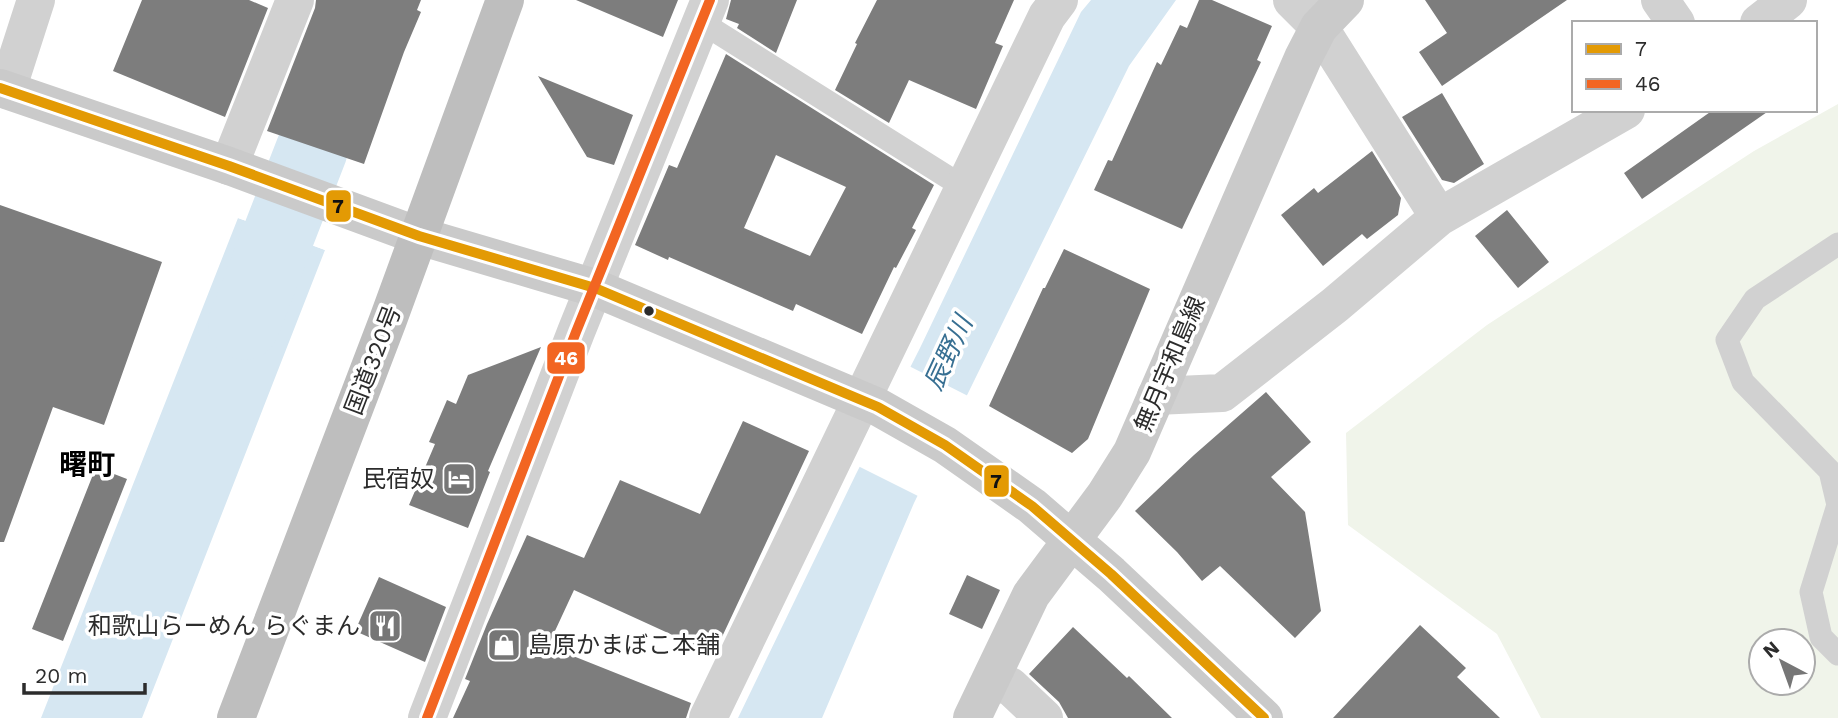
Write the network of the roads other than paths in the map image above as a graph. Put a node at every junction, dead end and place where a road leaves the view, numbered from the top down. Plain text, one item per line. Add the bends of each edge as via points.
1 (36, 0) edge
2 (295, 0) edge
3 (505, 0) edge
4 (1059, 0) edge
5 (1292, 0) edge
6 (1345, 0) edge
7 (1660, 0) edge
8 (1788, 0) edge
9 (706, 11) edge
10 (1675, 21) edge
11 (1762, 21) edge
12 (1319, 27) junction
13 (4, 89) edge
14 (1623, 112) edge
15 (241, 170) junction
16 (965, 188) junction
17 (1439, 217) junction
18 (419, 236) junction
19 (1838, 244) edge
20 (595, 288) junction
21 (1156, 396) junction
22 (870, 404) junction
23 (1072, 539) junction
24 (1838, 654) edge
25 (990, 682) junction
26 (236, 718) edge
27 (427, 718) edge
28 (708, 718) edge
29 (972, 718) edge
30 (1044, 718) edge
31 (1264, 718) edge

1 - 13 street
2 - 15 street
3 - 18 highway, 国道320号
4 - 16 street
5 - 12 street
6 - 12 street, 無月宇和島線
7 - 10 street
8 - 11 street
9 - 16 lane
9 - 20 street
12 - 17 street
12 - 21 street, 無月宇和島線
13 - 15 street
14 - 17 street
15 - 18 street
16 - 22 street
17 - 21 street via 1222,393
18 - 20 street
18 - 26 highway, 国道320号
19 - 24 lane via 1755,299 1727,340 1743,382 1830,471 1838,505 1811,592 1821,637
20 - 22 street
20 - 27 street
21 - 23 street, 無月宇和島線 via 1132,452
22 - 23 street via 945,445
22 - 28 street
23 - 25 street, 無月宇和島線 via 1031,595
23 - 31 street
25 - 29 street, 無月宇和島線
25 - 30 street via 1010,686

